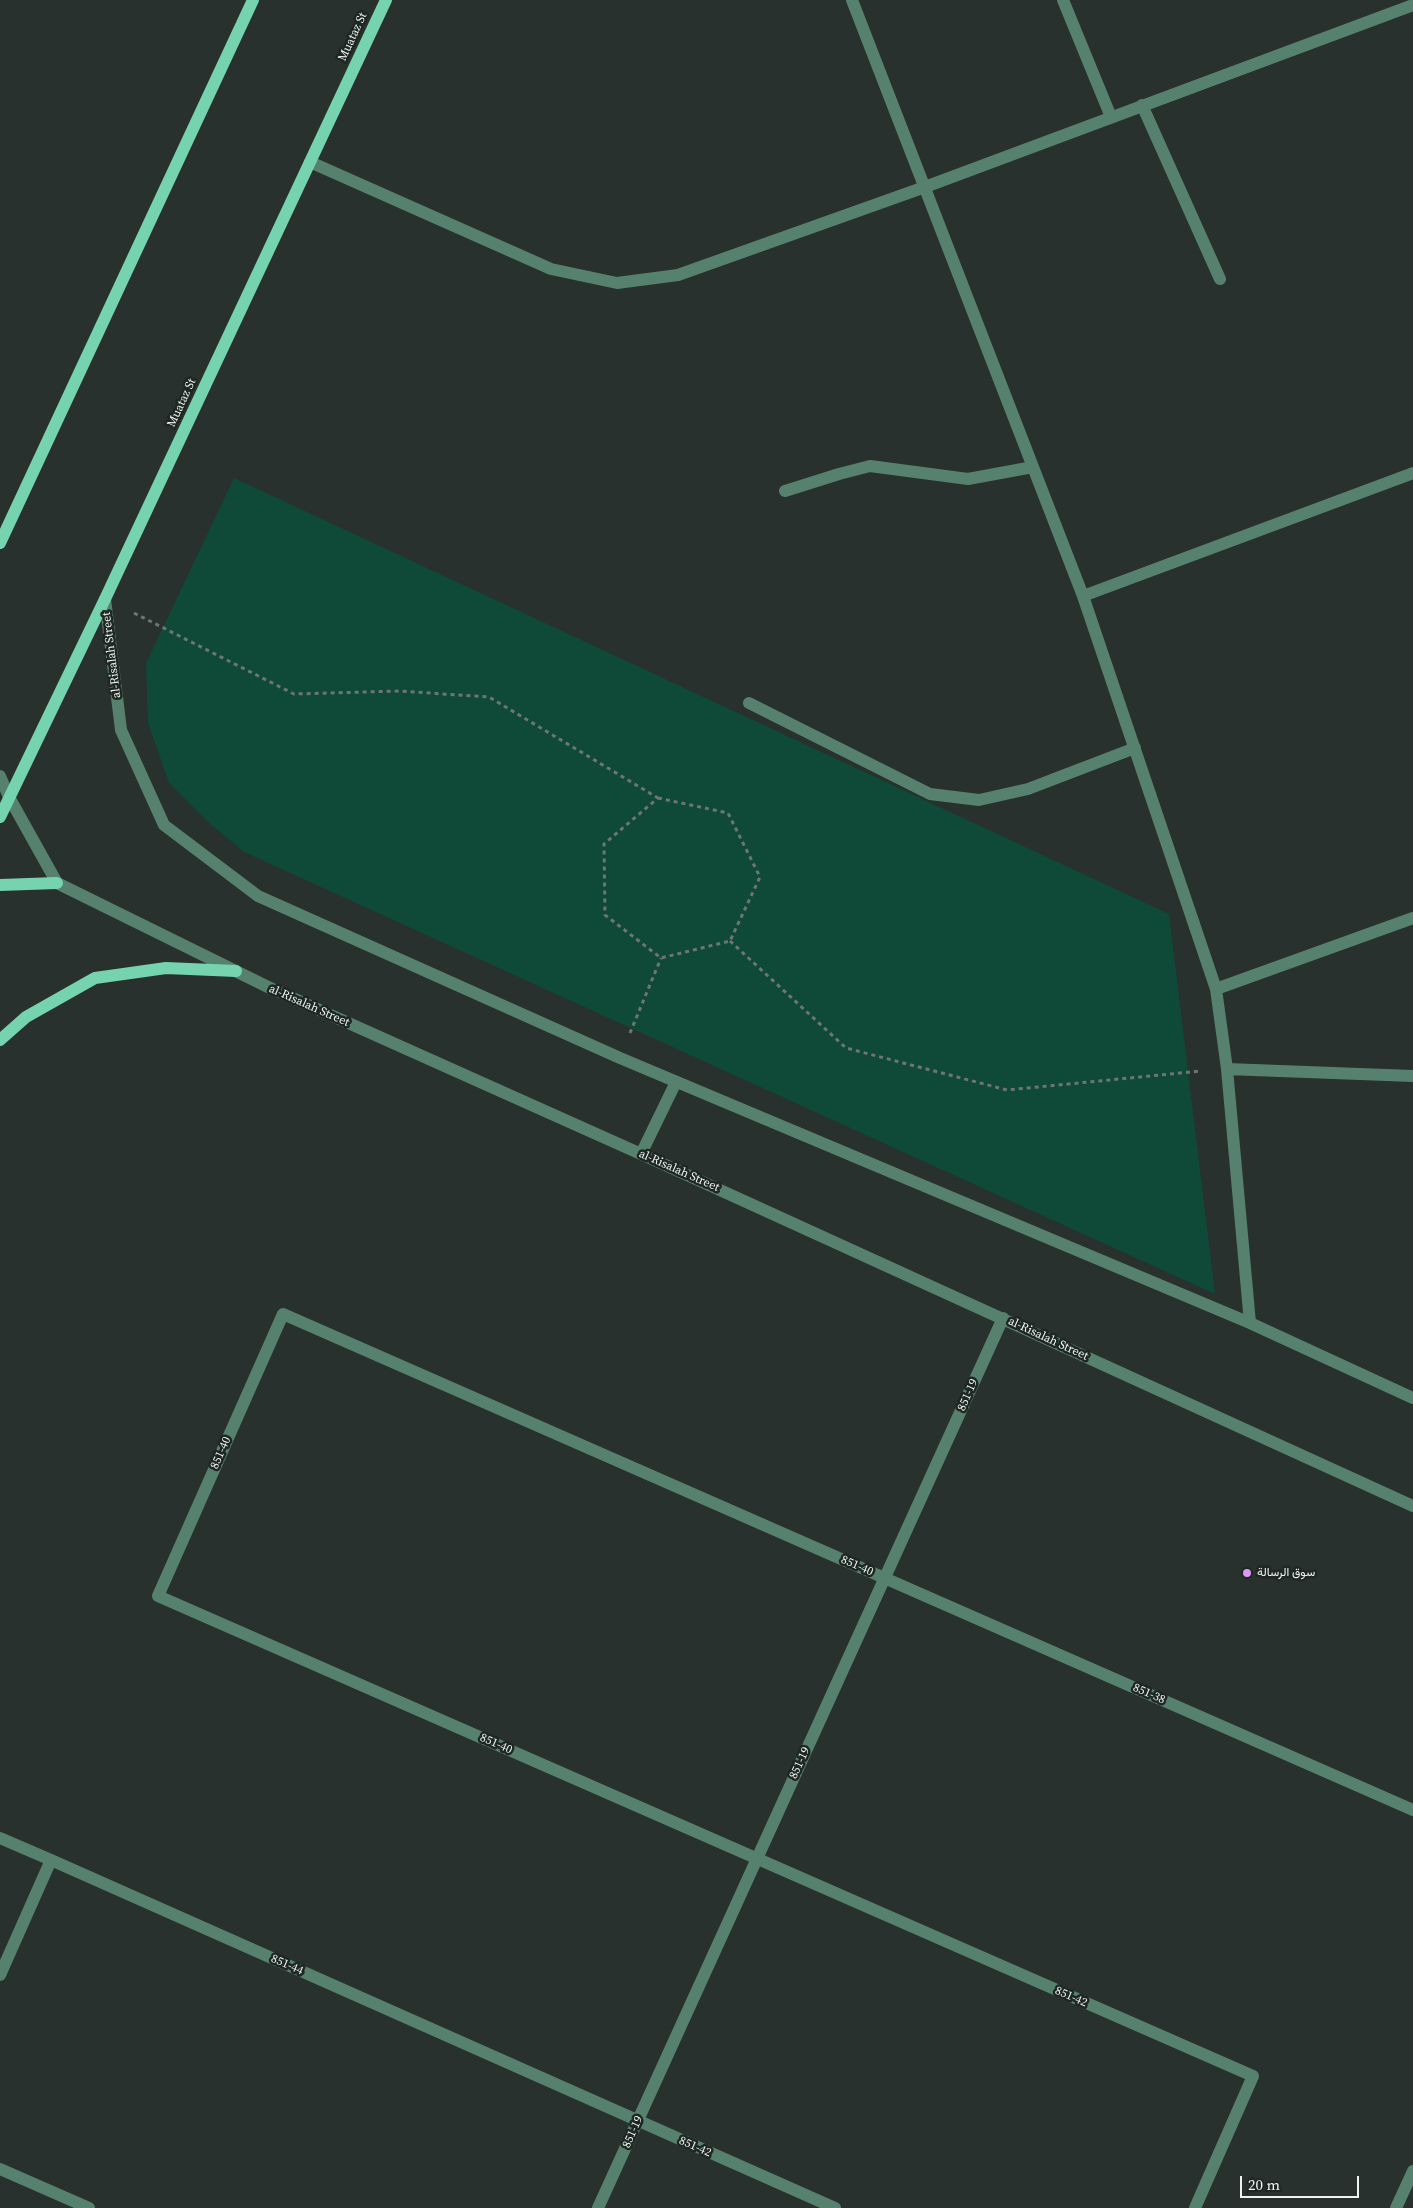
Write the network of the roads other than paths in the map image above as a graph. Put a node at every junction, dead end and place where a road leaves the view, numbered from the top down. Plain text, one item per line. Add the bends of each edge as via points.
1 (253, 0) edge
2 (386, 0) edge
3 (852, 0) edge
4 (1063, 0) edge
5 (1413, 5) edge
6 (1142, 106) junction
7 (1111, 117) junction
8 (310, 162) junction
9 (925, 187) junction
10 (1220, 279) dead end
11 (1033, 467) junction
12 (1413, 473) edge
13 (785, 491) dead end
14 (0, 543) edge
15 (1083, 596) junction
16 (105, 599) junction
17 (749, 703) dead end
18 (1135, 748) junction
19 (0, 776) edge
20 (10, 797) junction
21 (0, 817) edge
22 (57, 883) junction
23 (0, 885) edge
24 (1413, 918) edge
25 (236, 972) junction
26 (1216, 989) junction
27 (0, 1040) edge
28 (1227, 1069) junction
29 (1413, 1076) edge
30 (676, 1082) junction
31 (641, 1154) junction
32 (1003, 1318) junction
33 (1250, 1323) junction
34 (1413, 1398) edge
35 (1413, 1506) edge
36 (885, 1578) junction
37 (1413, 1810) edge
38 (0, 1838) edge
39 (757, 1859) junction
40 (51, 1860) junction
41 (0, 1975) edge
42 (637, 2122) junction
43 (0, 2169) edge
44 (1413, 2171) edge
45 (89, 2208) edge
46 (598, 2208) edge
47 (834, 2208) edge
48 (1195, 2208) edge
49 (1396, 2208) edge

1 - 14 main road
2 - 8 main road, Muataz St
3 - 9 street
4 - 7 street
5 - 6 street
6 - 7 street
6 - 10 street
7 - 9 street
8 - 9 street via 551,269 617,283 678,275
8 - 16 main road, Muataz St
9 - 11 street
11 - 13 street via 968,479 870,466
11 - 15 street
12 - 15 street
15 - 18 street
16 - 20 main road, Muataz St
16 - 30 street, al-Risalah Street via 121,730 164,825 258,896
17 - 18 street via 930,794 979,800 1028,789
18 - 26 street
19 - 20 street
20 - 21 main road, Muataz St
20 - 22 street
22 - 23 main road
22 - 25 street, al-Risalah Street
24 - 26 street
25 - 27 main road via 166,968 95,978 26,1017
25 - 31 street, al-Risalah Street
26 - 28 street
28 - 29 street
28 - 33 street
30 - 31 street
30 - 33 street, al-Risalah Street
31 - 32 street, al-Risalah Street
32 - 35 street, al-Risalah Street
32 - 36 street, 851-19
33 - 34 street, al-Risalah Street
36 - 37 street, 851-38
36 - 39 street, 851-19
36 - 39 street, 851-40 via 283,1314 158,1596
38 - 40 street, 851-44
39 - 42 street, 851-19
39 - 48 street, 851-42 via 1253,2076
40 - 41 street
40 - 42 street, 851-44
42 - 46 street, 851-19
42 - 47 street, 851-42
43 - 45 street
44 - 49 street

